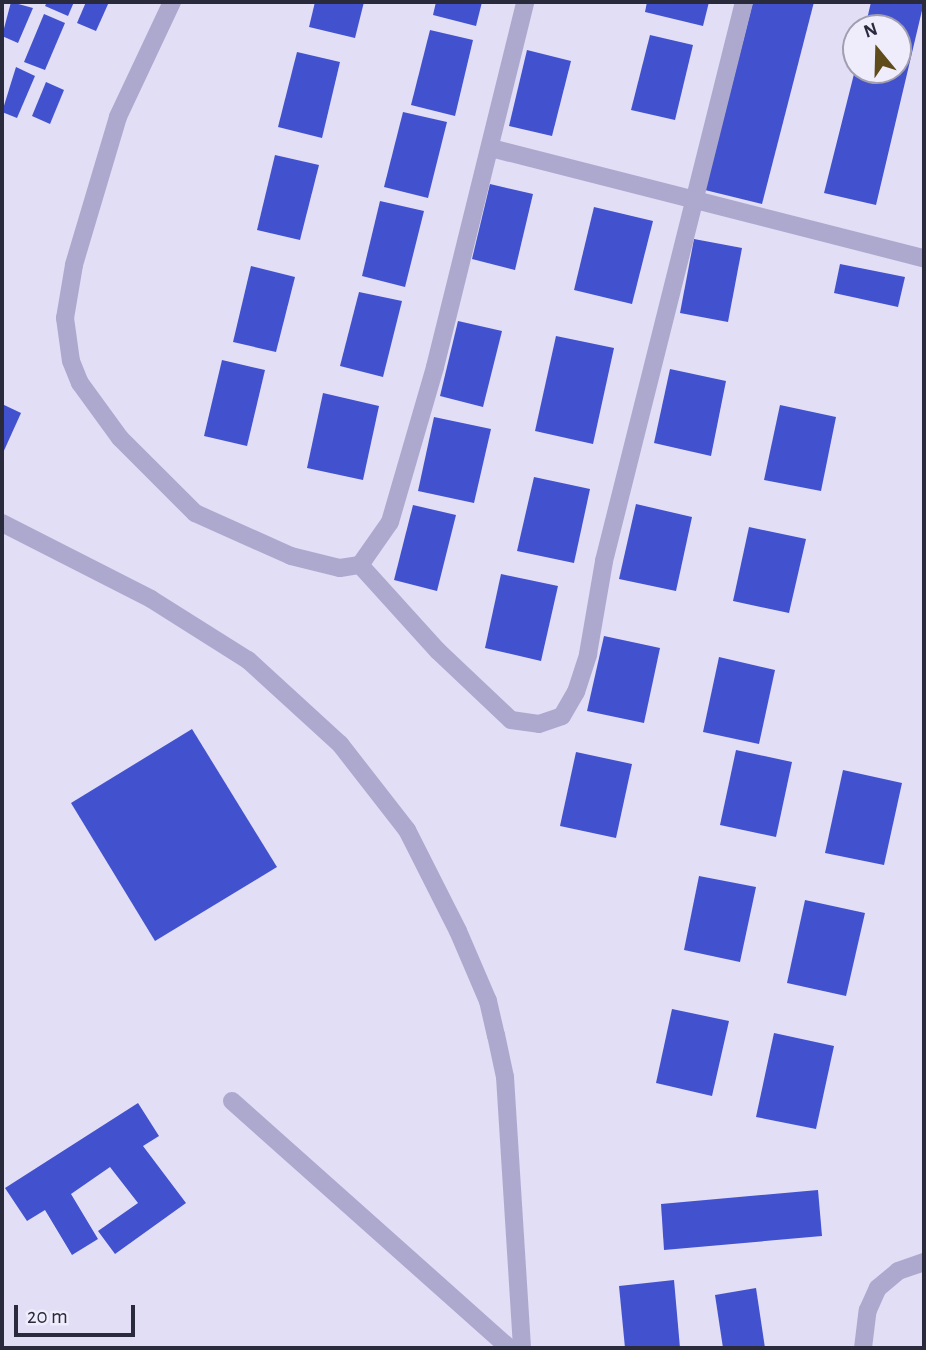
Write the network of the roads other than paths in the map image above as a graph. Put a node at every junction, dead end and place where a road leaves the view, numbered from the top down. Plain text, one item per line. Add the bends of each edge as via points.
1 (172, 2) edge
2 (525, 2) edge
3 (744, 2) edge
4 (491, 148) junction
5 (691, 200) junction
6 (924, 258) edge
7 (2, 523) edge
8 (360, 565) junction
9 (232, 1101) dead end
10 (924, 1262) edge
11 (509, 1348) edge
12 (522, 1348) edge
13 (863, 1348) edge

1 - 8 street via 118,117 75,265 65,318 71,361 80,383 120,438 195,513 291,556 340,568
2 - 4 street
3 - 5 street
4 - 5 street
4 - 8 street via 390,522
5 - 6 street
5 - 8 street via 604,561 588,654 576,692 562,716 539,724 511,720 438,651
7 - 12 street via 151,599 247,660 340,744 407,830 458,931 488,1001 496,1035 505,1077
9 - 11 street
10 - 13 street via 898,1271 878,1288 868,1310

